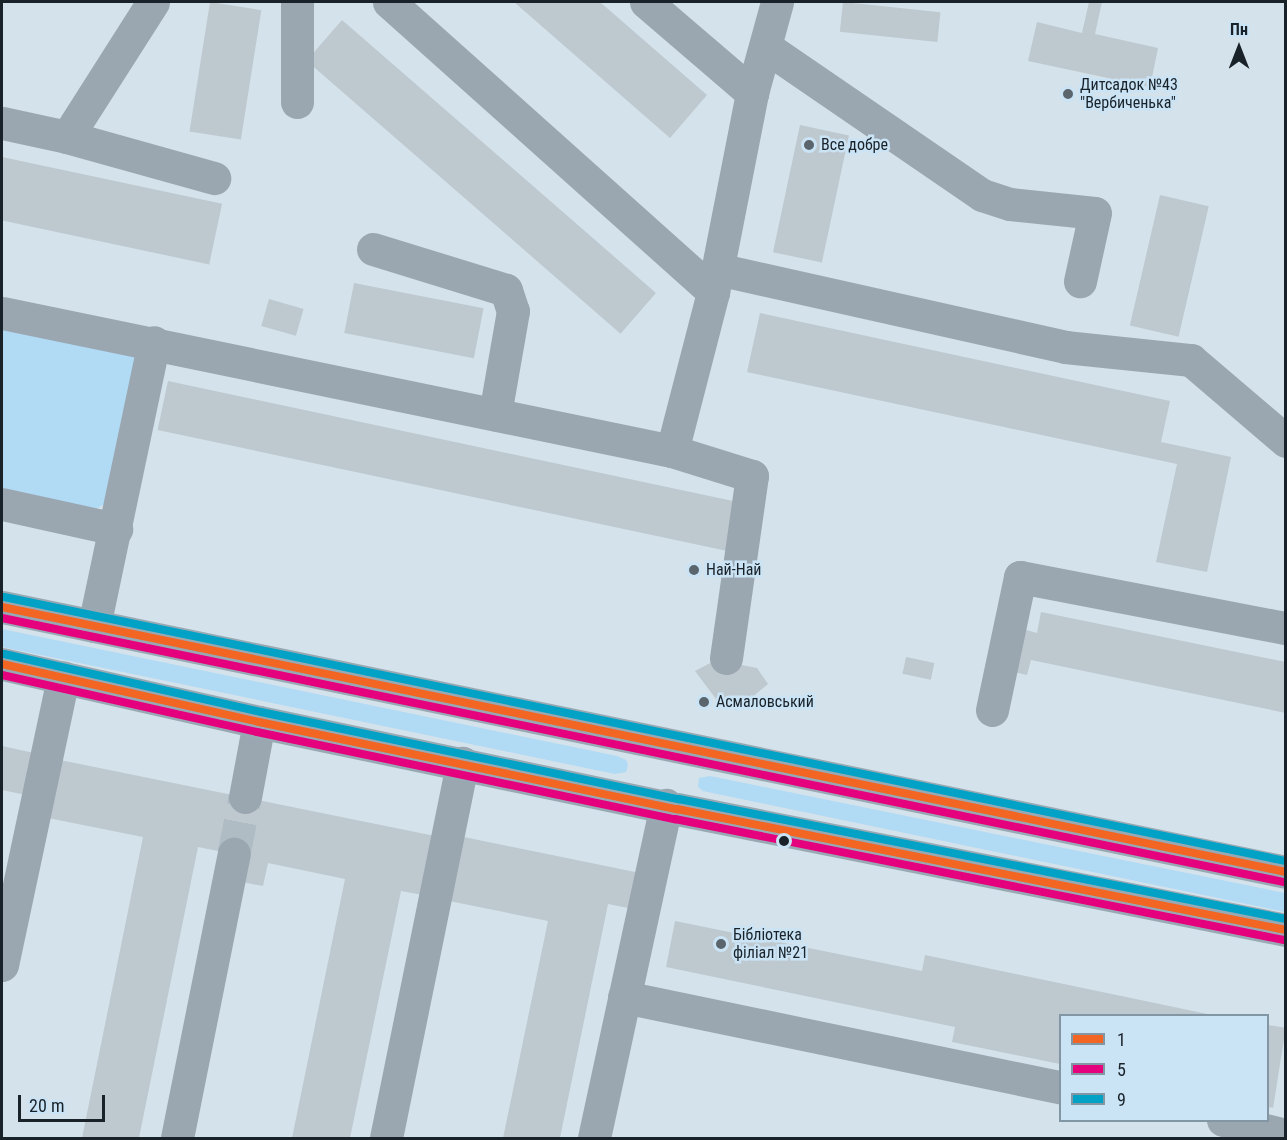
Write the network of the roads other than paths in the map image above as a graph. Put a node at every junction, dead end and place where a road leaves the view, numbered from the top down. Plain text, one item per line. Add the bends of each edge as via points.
1 (153, 2) edge
2 (297, 2) edge
3 (389, 2) edge
4 (645, 2) edge
5 (777, 2) edge
6 (766, 47) junction
7 (753, 93) junction
8 (297, 102) dead end
9 (2, 123) edge
10 (67, 137) junction
11 (213, 178) dead end
12 (373, 249) dead end
13 (715, 280) junction
14 (1080, 281) dead end
15 (2, 313) edge
16 (154, 342) junction
17 (495, 414) junction
18 (1286, 441) edge
19 (672, 451) junction
20 (2, 504) edge
21 (116, 529) junction
22 (2, 607) edge
23 (94, 626) junction
24 (1286, 628) edge
25 (726, 658) dead end
26 (2, 664) edge
27 (63, 677) junction
28 (992, 710) dead end
29 (259, 722) junction
30 (462, 763) junction
31 (245, 797) tunnel mouth
32 (666, 805) junction
33 (234, 854) tunnel mouth
34 (1286, 872) edge
35 (1286, 930) edge
36 (2, 965) edge
37 (624, 997) junction
38 (1059, 1087) edge
39 (1231, 1122) edge
40 (1286, 1135) edge
41 (177, 1138) edge
42 (386, 1138) edge
43 (594, 1138) edge

1 - 10 lane
2 - 8 lane
3 - 13 lane
4 - 7 lane
5 - 6 lane
6 - 7 lane
6 - 14 lane via 982,195 1010,204 1095,213
7 - 13 lane
9 - 10 lane
10 - 11 lane
12 - 17 lane via 506,290 513,311
13 - 18 lane via 1065,347 1191,360
13 - 19 lane
15 - 16 lane
16 - 17 lane
16 - 21 lane
17 - 19 lane
19 - 25 lane via 752,476
20 - 21 lane
21 - 23 lane
22 - 23 main road
23 - 34 main road
24 - 28 lane via 1020,577
26 - 27 main road
27 - 29 main road
27 - 36 lane
29 - 30 main road
29 - 31 lane
30 - 32 main road
30 - 42 lane
32 - 35 main road
32 - 37 lane
33 - 41 lane
37 - 38 lane
37 - 43 lane
39 - 40 lane

